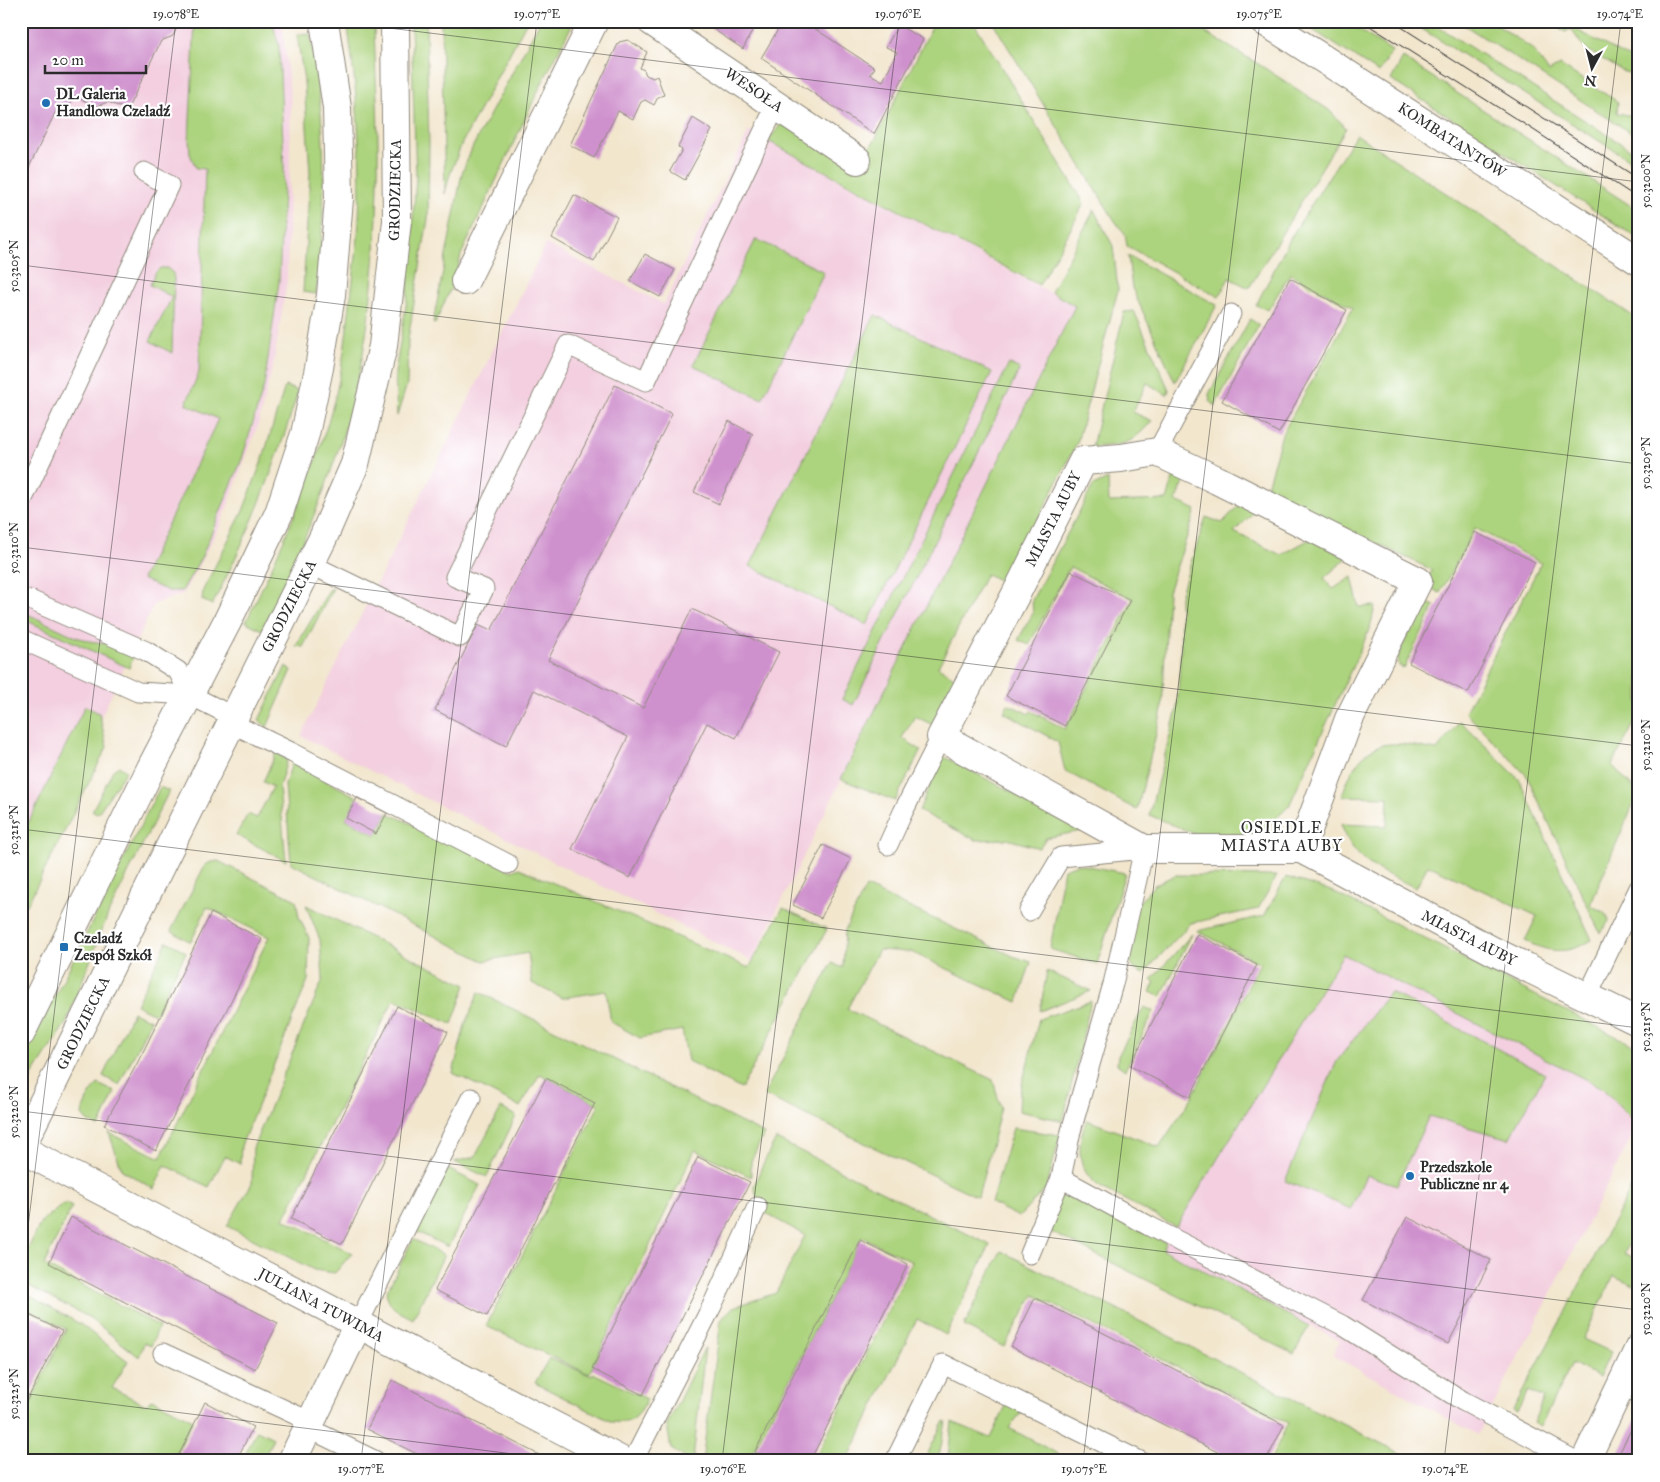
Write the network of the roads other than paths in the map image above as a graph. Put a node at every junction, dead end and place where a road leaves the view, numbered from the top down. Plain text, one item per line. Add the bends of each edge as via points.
1 (324, 21) edge
2 (395, 21) edge
3 (594, 21) edge
4 (651, 21) edge
5 (1264, 21) edge
6 (776, 105) junction
7 (857, 160) dead end
8 (144, 172) dead end
9 (1639, 261) edge
10 (465, 281) dead end
11 (1231, 314) dead end
12 (1157, 452) junction
13 (21, 503) edge
14 (310, 564) junction
15 (21, 600) edge
16 (21, 639) edge
17 (190, 695) junction
18 (233, 720) junction
19 (941, 737) junction
20 (888, 846) dead end
21 (1144, 849) junction
22 (1301, 849) junction
23 (508, 864) dead end
24 (1639, 888) edge
25 (1029, 911) dead end
26 (1587, 997) junction
27 (1639, 1022) edge
28 (21, 1033) edge
29 (471, 1098) dead end
30 (21, 1148) edge
31 (1061, 1178) junction
32 (757, 1207) dead end
33 (1030, 1254) dead end
34 (358, 1324) junction
35 (1639, 1348) edge
36 (163, 1353) dead end
37 (309, 1425) junction
38 (292, 1461) edge
39 (376, 1461) edge
40 (622, 1461) edge
41 (633, 1461) edge
42 (895, 1461) edge
43 (1140, 1461) edge
44 (1576, 1461) edge
45 (1585, 1461) edge

1 - 17 street via 337,108 339,199 331,295 319,368 305,434 279,513
2 - 14 street, GRODZIECKA via 397,221 383,346 355,464
3 - 10 street
4 - 6 street, WESOŁA
5 - 9 street, KOMBATANTÓW
6 - 7 street, WESOŁA
6 - 14 lane via 646,381 568,345 456,577 484,589 460,637
8 - 13 lane via 169,185
11 - 12 lane
12 - 19 street, MIASTA AUBY via 1083,461
12 - 22 street via 1418,581 1349,719
14 - 18 street, GRODZIECKA
15 - 17 lane via 30,600 146,651 178,671
16 - 17 lane via 138,692
17 - 18 lane
17 - 28 street
18 - 23 lane
18 - 30 street, GRODZIECKA
19 - 20 lane
19 - 21 street, MIASTA AUBY
21 - 22 street, MIASTA AUBY
21 - 25 lane via 1062,857
21 - 31 lane via 1113,984
22 - 26 street, MIASTA AUBY
24 - 26 lane
26 - 27 street, MIASTA AUBY
29 - 34 lane
30 - 34 street, JULIANA TUWIMA
31 - 33 lane
31 - 44 lane via 1342,1325 1463,1401
32 - 41 lane via 712,1306
34 - 37 street
34 - 40 street, JULIANA TUWIMA
35 - 45 street
36 - 37 lane
37 - 38 street
37 - 39 lane
42 - 43 lane via 943,1364

